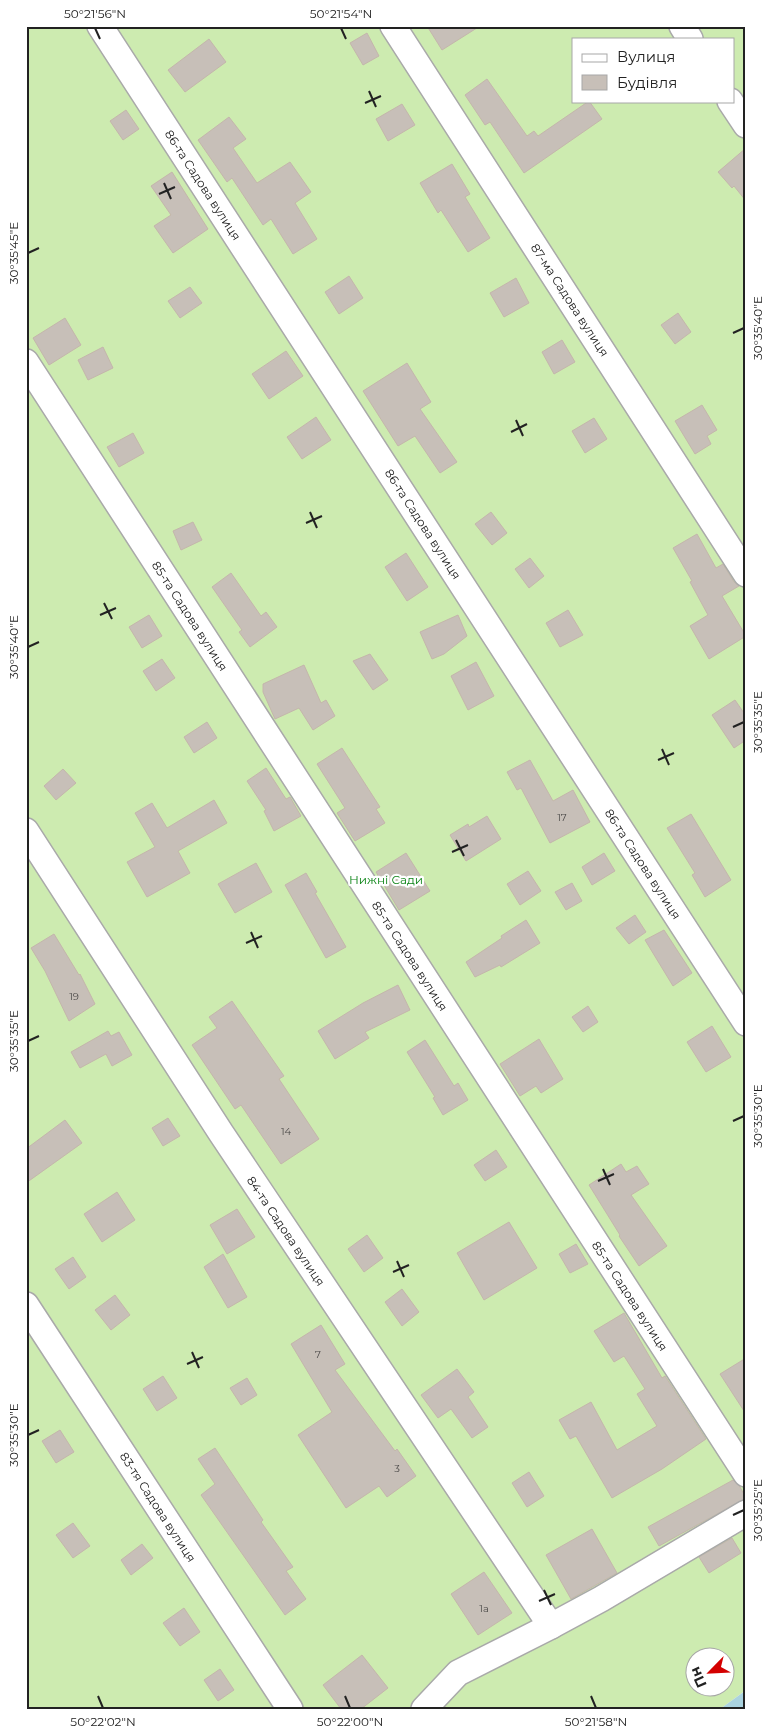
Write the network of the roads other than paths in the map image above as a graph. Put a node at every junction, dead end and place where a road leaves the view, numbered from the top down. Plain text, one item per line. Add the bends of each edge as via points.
1 (100, 26) edge
2 (393, 26) edge
3 (682, 26) edge
4 (689, 38) edge
5 (731, 102) edge
6 (746, 125) edge
7 (26, 362) edge
8 (746, 574) edge
9 (26, 831) edge
10 (746, 1023) edge
11 (26, 1305) edge
12 (746, 1474) edge
13 (746, 1513) edge
14 (551, 1626) junction
15 (290, 1709) edge
16 (424, 1709) edge

1 - 10 street, 86-та Садова вулиця
2 - 8 street, 87-ма Садова вулиця
3 - 4 street
5 - 6 street
7 - 12 street, 85-та Садова вулиця
9 - 14 street, 84-та Садова вулиця via 221,1133
11 - 15 street, 83-тя Садова вулиця
13 - 14 street
14 - 16 street via 458,1673

